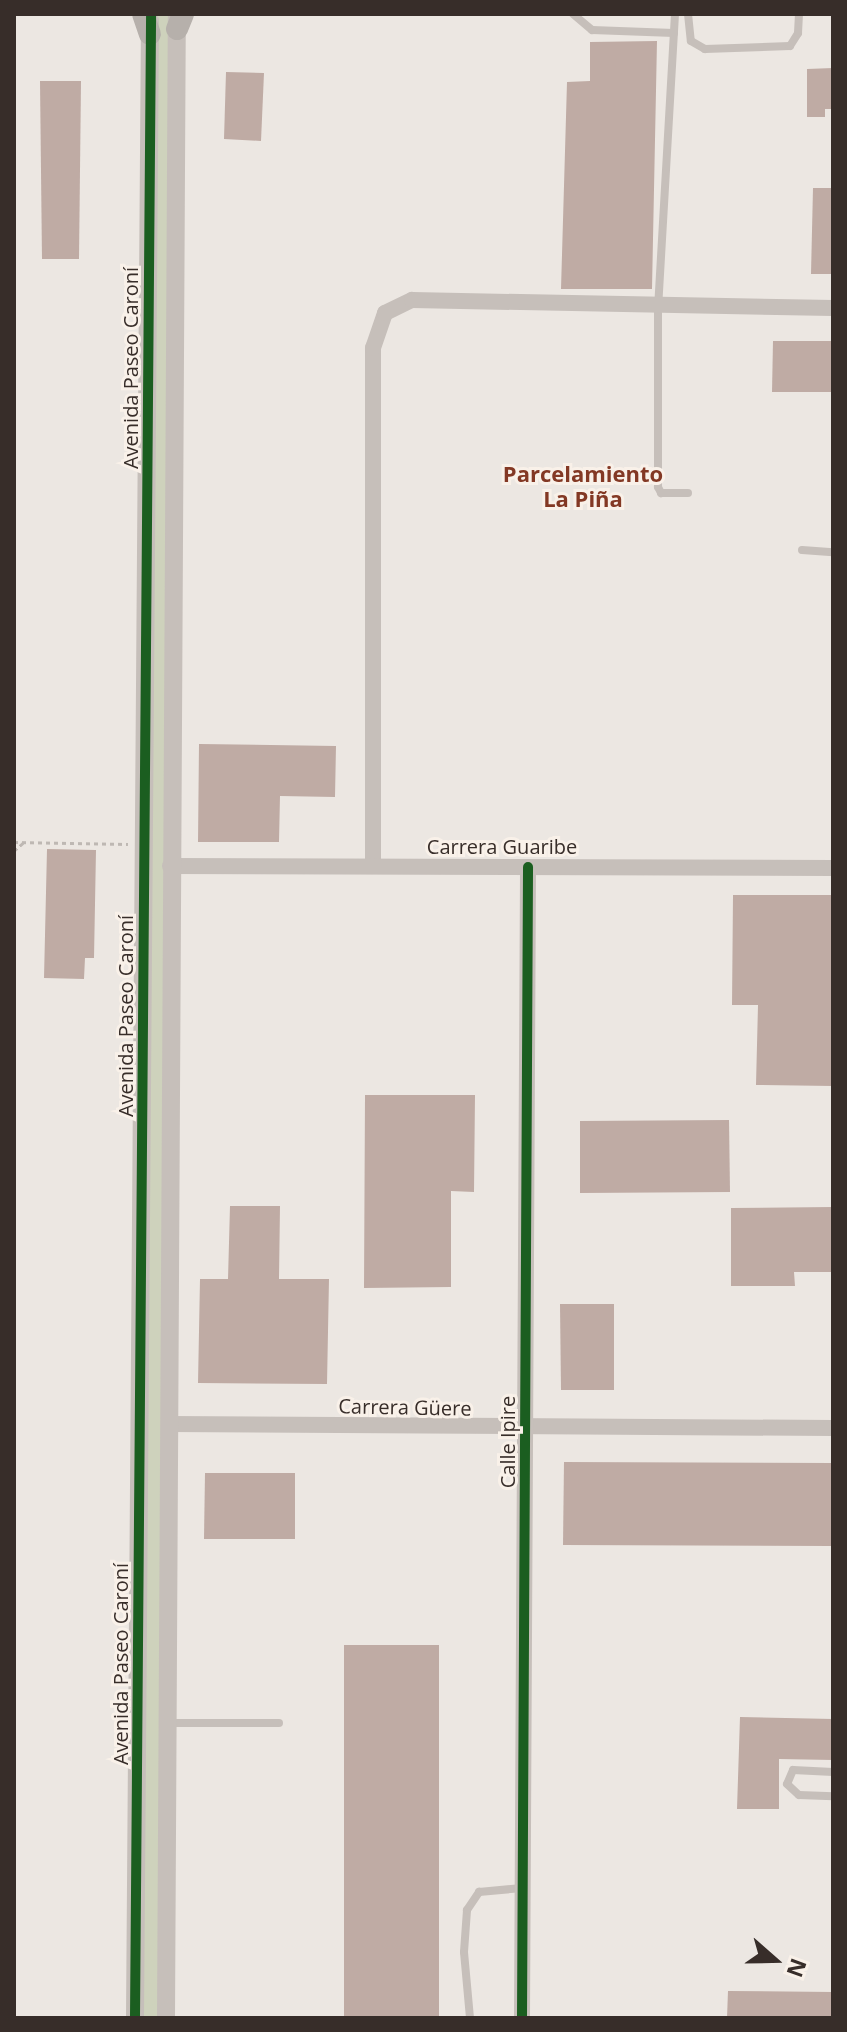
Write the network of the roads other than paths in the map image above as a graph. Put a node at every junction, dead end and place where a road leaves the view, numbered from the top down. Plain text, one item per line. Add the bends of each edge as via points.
1 (573, 14) edge
2 (675, 14) edge
3 (688, 14) edge
4 (799, 14) edge
5 (179, 19) edge
6 (148, 21) edge
7 (674, 33) junction
8 (658, 307) junction
9 (833, 308) edge
10 (688, 493) dead end
11 (802, 550) dead end
12 (833, 552) edge
13 (373, 865) junction
14 (170, 866) junction
15 (528, 867) junction
16 (833, 868) edge
17 (169, 1424) junction
18 (525, 1428) junction
19 (833, 1428) edge
20 (168, 1723) junction
21 (279, 1723) dead end
22 (833, 1772) edge
23 (833, 1796) edge
24 (523, 1888) junction
25 (135, 2018) edge
26 (166, 2018) edge
27 (470, 2018) edge
28 (522, 2018) edge

1 - 7 lane via 592,30
2 - 7 lane
3 - 4 lane via 691,41 705,49 790,46 798,33
5 - 14 street
6 - 25 street, Avenida Paseo Caroní
7 - 8 lane
8 - 9 street
8 - 10 lane via 658,487 661,493
8 - 13 street via 412,300 385,313 373,348
11 - 12 lane
13 - 14 street, Carrera Guaribe
13 - 15 street, Carrera Guaribe
14 - 17 street
15 - 16 street, Carrera Guaribe
15 - 18 street, Calle Ipire
17 - 18 street, Carrera Güere
17 - 20 street
18 - 19 street, Carrera Güere
18 - 24 street, Calle Ipire
20 - 21 lane
20 - 26 street
22 - 23 lane via 793,1770 787,1784 799,1795
24 - 27 lane via 479,1892 467,1910 464,1952
24 - 28 street, Calle Ipire

